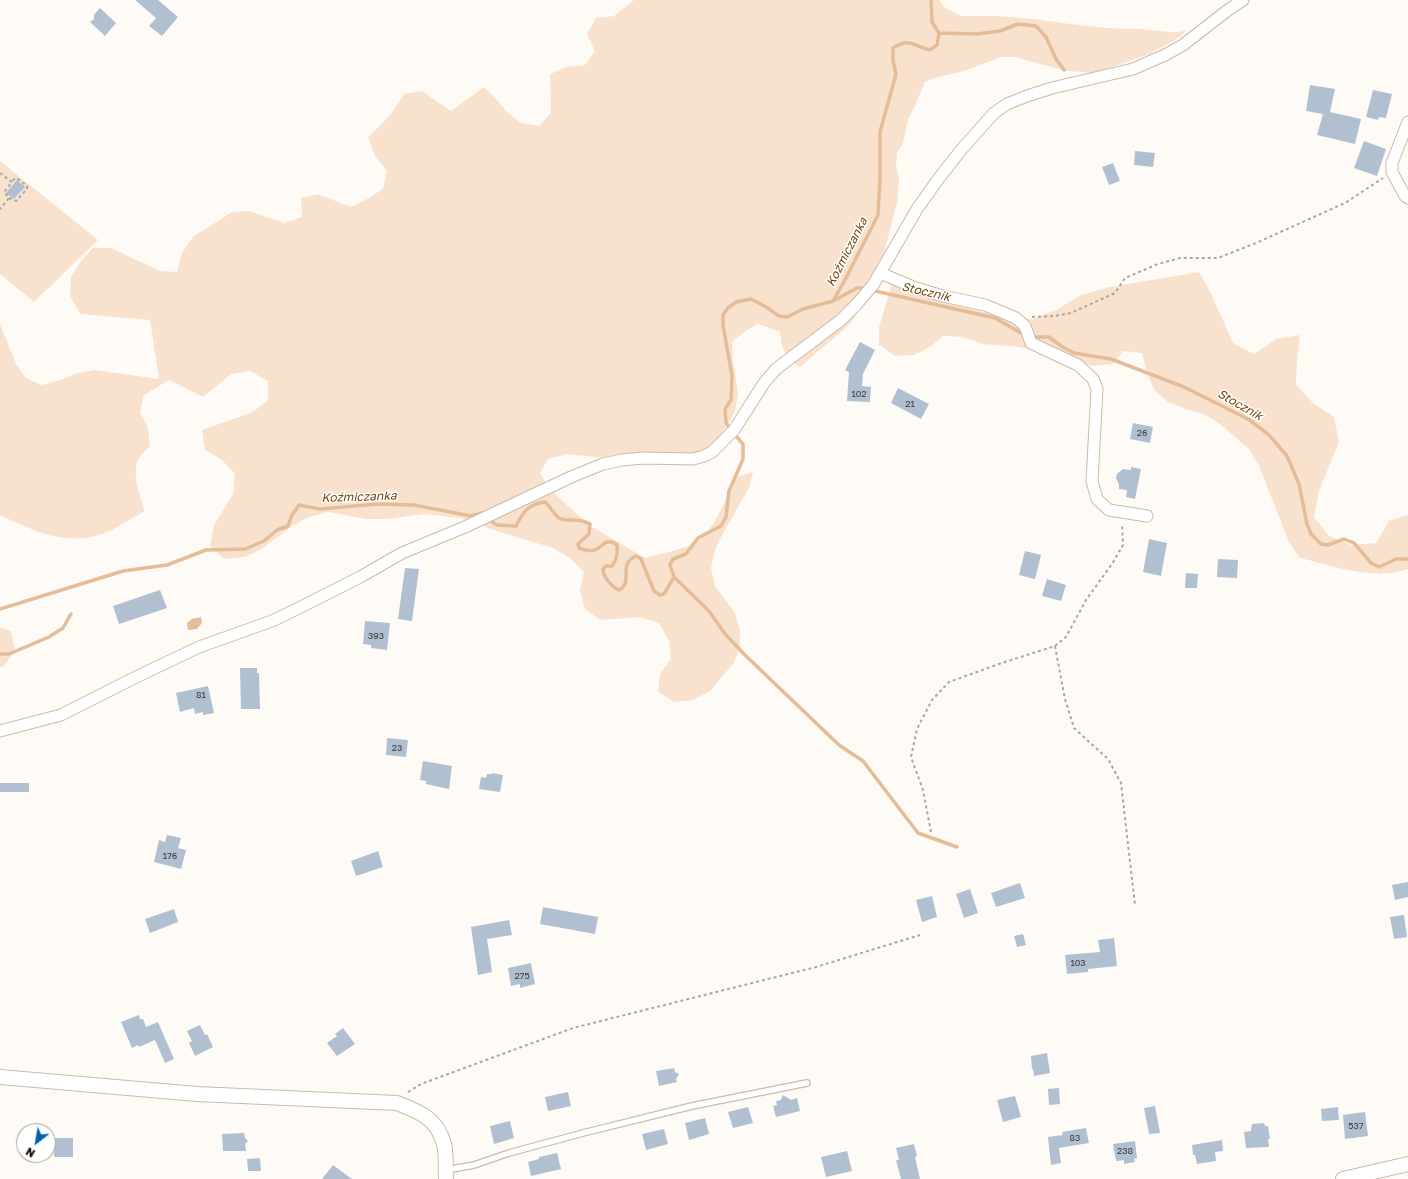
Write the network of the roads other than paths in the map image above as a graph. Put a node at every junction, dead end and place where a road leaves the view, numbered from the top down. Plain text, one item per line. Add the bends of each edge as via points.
1 (1243, 0) edge
2 (1408, 122) edge
3 (1408, 198) edge
4 (880, 273) junction
5 (1147, 516) dead end
6 (0, 731) edge
7 (0, 1077) edge
8 (807, 1083) dead end
9 (1408, 1164) edge
10 (445, 1174) edge
11 (1343, 1179) edge

1 - 4 street via 1183,45 1133,69 1052,88 1007,104 994,113 961,150 917,209
2 - 3 street via 1392,163 1392,172
4 - 5 street via 916,288 986,305 1016,318 1025,326 1031,343 1078,365 1093,379 1097,389 1092,482 1097,499 1109,510
4 - 6 street via 841,320 776,369 734,430 712,452 704,456 680,459 644,458 603,464 402,553 272,621 200,648 132,678 61,715
7 - 10 street via 203,1094 397,1103 417,1111 435,1123 445,1145
8 - 10 lane via 692,1106 583,1133
9 - 11 street

